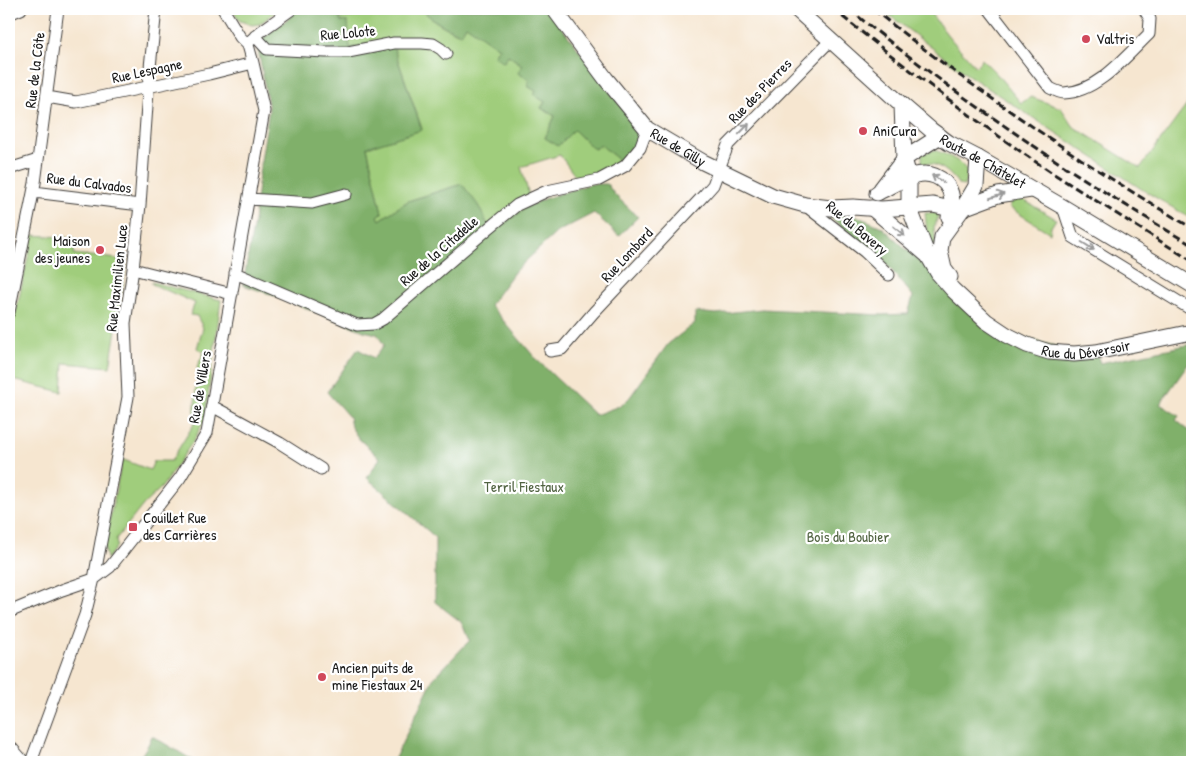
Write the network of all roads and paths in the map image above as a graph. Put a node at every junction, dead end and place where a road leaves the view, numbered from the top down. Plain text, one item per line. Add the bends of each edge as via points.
1 (22, 9) edge
2 (58, 9) edge
3 (156, 9) edge
4 (224, 9) edge
5 (292, 9) edge
6 (554, 9) edge
7 (796, 9) edge
8 (989, 9) edge
9 (1144, 9) edge
10 (9, 14) edge
11 (832, 40) junction
12 (251, 41) junction
13 (446, 54) dead end
14 (253, 63) junction
15 (149, 86) junction
16 (46, 96) junction
17 (902, 105) junction
18 (647, 129) junction
19 (940, 136) junction
20 (978, 158) junction
21 (904, 159) junction
22 (38, 160) junction
23 (9, 169) edge
24 (718, 169) junction
25 (909, 176) junction
26 (1031, 190) junction
27 (34, 192) junction
28 (346, 194) dead end
29 (877, 194) junction
30 (249, 199) junction
31 (140, 204) junction
32 (805, 205) junction
33 (853, 207) junction
34 (909, 207) junction
35 (1063, 207) junction
36 (872, 208) junction
37 (957, 209) junction
38 (926, 254) junction
39 (133, 269) junction
40 (235, 274) junction
41 (889, 275) dead end
42 (1192, 285) edge
43 (232, 294) junction
44 (1192, 310) edge
45 (9, 312) edge
46 (986, 321) junction
47 (1192, 332) edge
48 (550, 351) dead end
49 (212, 406) junction
50 (321, 469) dead end
51 (94, 579) junction
52 (9, 612) edge
53 (9, 745) edge
54 (24, 762) edge
55 (31, 762) edge

1 - 10 street
2 - 16 street, Rue de la Côte
3 - 15 street, Rue Maximilien Luce
4 - 12 street, Rue de Villers via 240,37
5 - 12 street
6 - 18 main road, Rue de Gilly
7 - 11 main road, Route de Châtelet
8 - 9 street via 1050,88 1063,94 1080,90 1103,78 1149,34 1150,19
11 - 17 main road, Route de Châtelet
24 -> 11 street, Rue des Pierres via 728,145
12 - 13 street, Rue Lolote via 266,49 326,52 422,43 432,44
12 - 14 street, Rue de Villers
14 - 15 street, Rue Lespagne
14 - 30 street, Rue de Villers via 264,111
15 - 16 street, Rue Lespagne via 76,102
15 - 31 street, Rue Maximilien Luce
16 - 22 street, Rue de la Côte
17 - 19 main road, Route de Châtelet
17 - 21 main road, Rue du Déversoir
18 - 24 main road, Rue de Gilly
18 - 40 street, Rue de la Citadelle via 640,148 625,166 599,180 547,192 517,205 374,324 357,326
19 - 20 main road, Route de Châtelet
19 - 21 main road
20 - 26 main road, Route de Châtelet
20 - 37 main road, Rue du Déversoir via 976,186
21 - 25 main road, Rue du Déversoir
21 - 29 main road
22 - 23 street
22 - 27 street, Rue de la Côte
24 - 32 main road, Rue de Gilly via 772,196
24 - 48 street, Rue Lombard via 713,185 562,349
25 - 29 main road
25 - 34 main road, Rue du Déversoir
37 -> 25 main road via 950,188 941,179 930,174
26 - 35 main road, Route de Châtelet
37 -> 26 main road via 998,195
27 - 31 street, Rue du Calvados
27 - 45 street, Rue de la Côte
28 - 30 street via 312,203
29 - 33 main road
30 - 40 street, Rue de Villers
31 - 39 street, Rue Maximilien Luce
32 - 33 main road, Rue de Gilly
32 - 41 street, Rue du Bavery
33 - 36 main road, Rue de Gilly
34 - 36 main road, Rue de Gilly
34 - 37 main road, Rue de Gilly via 933,205
34 - 38 main road, Rue du Déversoir
35 - 42 main road, Route de Châtelet
35 -> 44 street via 1073,237
36 -> 38 main road
37 - 46 main road, Rue du Déversoir via 942,237 940,252 944,269
38 - 46 main road, Rue du Déversoir via 953,290
39 - 43 street
39 - 51 street, Rue Maximilien Luce via 125,323 128,398
40 - 43 street, Rue de Villers
43 - 49 street, Rue de Villers
46 - 47 main road, Rue du Déversoir via 1027,345 1050,352 1074,354
49 - 50 street
49 - 51 street, Rue de Villers via 207,433 180,478 110,567
51 - 52 street, Rue de Villers
51 - 55 street via 85,615
53 - 54 street

